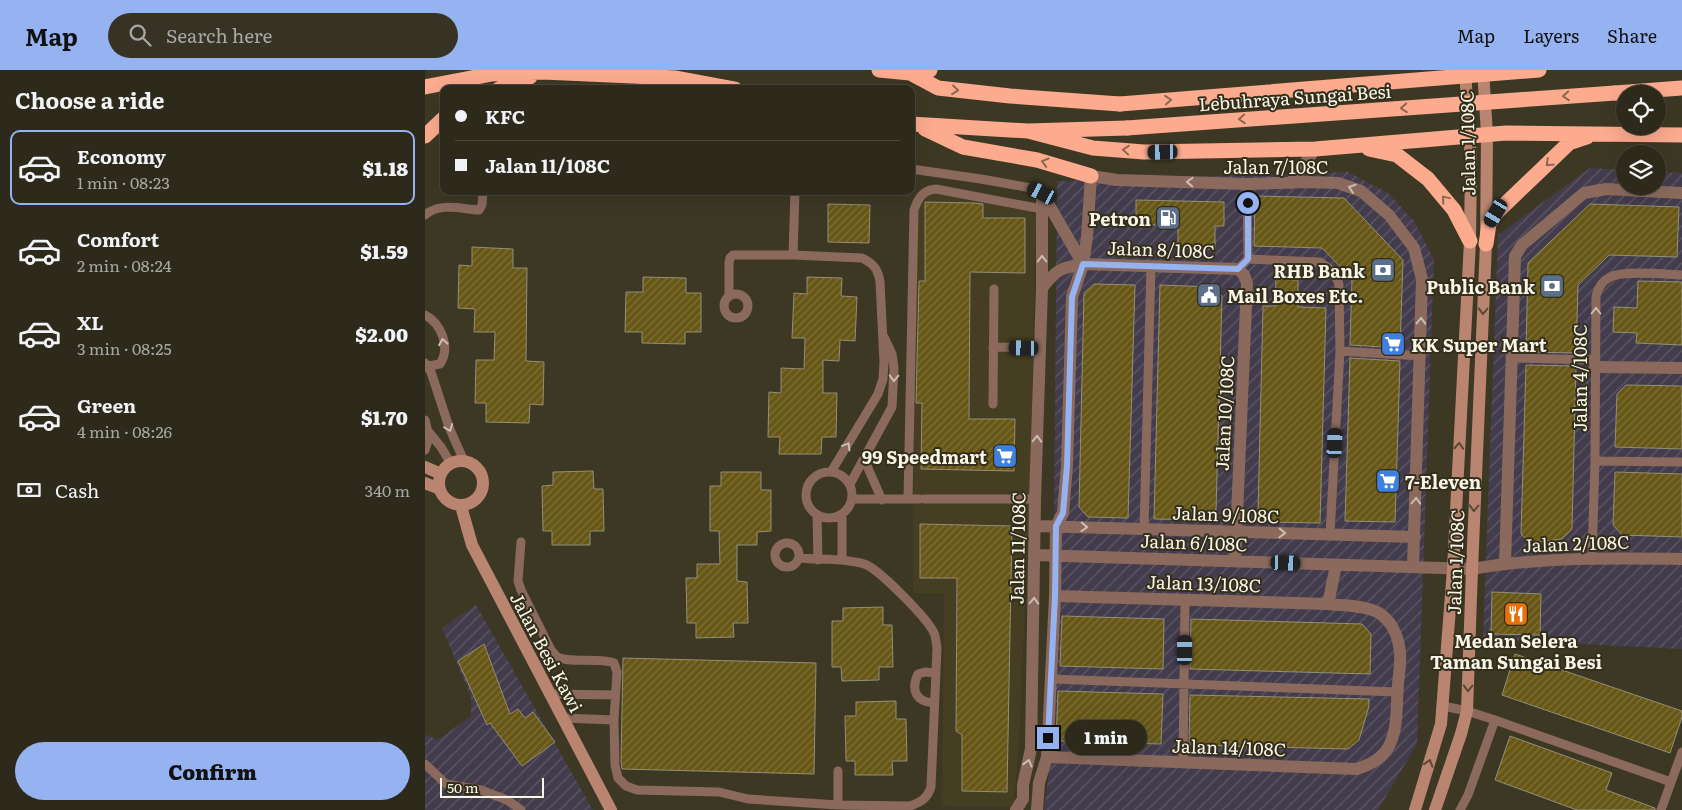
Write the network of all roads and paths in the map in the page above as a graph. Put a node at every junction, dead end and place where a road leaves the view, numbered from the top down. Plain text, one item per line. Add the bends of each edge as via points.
1 (879, 70) edge
2 (931, 70) edge
3 (1465, 70) edge
4 (1483, 70) edge
5 (1539, 70) edge
6 (543, 72) junction
7 (910, 73) junction
8 (509, 85) edge
9 (714, 85) edge
10 (425, 87) edge
11 (1682, 88) edge
12 (1666, 89) edge
13 (1666, 91) edge
14 (1616, 93) edge
15 (1682, 94) edge
16 (440, 122) edge
17 (915, 125) edge
18 (915, 125) edge
19 (1028, 131) junction
20 (1487, 134) junction
21 (1606, 134) junction
22 (1469, 135) junction
23 (1682, 135) edge
24 (425, 136) edge
25 (1352, 146) junction
26 (1315, 149) junction
27 (915, 171) edge
28 (1091, 176) junction
29 (1291, 183) junction
30 (1247, 184) junction
31 (1042, 193) junction
32 (1682, 193) edge
33 (483, 195) edge
34 (795, 195) edge
35 (1042, 209) junction
36 (425, 215) edge
37 (1470, 241) junction
38 (1485, 244) junction
39 (793, 255) junction
40 (1248, 259) junction
41 (1083, 264) junction
42 (1151, 266) junction
43 (1238, 269) junction
44 (1682, 275) edge
45 (1043, 288) junction
46 (994, 289) dead end
47 (729, 296) dead end
48 (425, 315) edge
49 (882, 332) junction
50 (993, 347) junction
51 (1040, 348) junction
52 (1340, 351) junction
53 (1420, 356) junction
54 (1512, 358) junction
55 (426, 364) edge
56 (1596, 364) junction
57 (1682, 368) edge
58 (993, 404) dead end
59 (425, 420) edge
60 (428, 431) junction
61 (425, 450) edge
62 (863, 458) junction
63 (464, 461) junction
64 (1595, 461) junction
65 (1682, 462) edge
66 (451, 464) junction
67 (425, 467) edge
68 (831, 472) junction
69 (441, 474) junction
70 (425, 483) edge
71 (849, 484) junction
72 (440, 489) junction
73 (908, 499) junction
74 (1035, 499) junction
75 (852, 500) junction
76 (882, 500) junction
77 (461, 506) junction
78 (817, 515) junction
79 (842, 515) junction
80 (1036, 526) junction
81 (1056, 526) junction
82 (1144, 529) junction
83 (1236, 532) junction
84 (1330, 534) junction
85 (1415, 536) junction
86 (521, 542) dead end
87 (1035, 555) junction
88 (1055, 555) junction
89 (799, 558) dead end
90 (1592, 558) junction
91 (1682, 559) edge
92 (817, 560) junction
93 (842, 560) junction
94 (1235, 561) junction
95 (1505, 564) junction
96 (1336, 565) junction
97 (1413, 567) junction
98 (1453, 569) junction
99 (1472, 569) junction
100 (1055, 596) junction
101 (1185, 600) junction
102 (1328, 604) junction
103 (936, 673) junction
104 (1051, 679) junction
105 (1184, 684) junction
106 (1397, 692) junction
107 (550, 694) junction
108 (615, 695) junction
109 (935, 703) junction
110 (1443, 706) junction
111 (1467, 711) junction
112 (563, 718) junction
113 (614, 720) junction
114 (1495, 720) junction
115 (1682, 752) edge
116 (1047, 758) junction
117 (1183, 763) junction
118 (425, 764) edge
119 (838, 771) dead end
120 (1671, 782) junction
121 (838, 805) junction
122 (521, 810) edge
123 (611, 810) edge
124 (1017, 810) edge
125 (1037, 810) edge
126 (1415, 810) edge
127 (1435, 810) edge
128 (1460, 810) edge
129 (1661, 810) edge

1 - 7 highway, Lebuhraya Sungai Besi
2 - 7 highway
3 - 22 street, Jalan 1/108C
4 - 20 street, Jalan 1/108C
7 -> 5 highway, Lebuhraya Sungai Besi, bridge via 937,88 1120,104
6 - 8 highway
6 - 9 highway via 676,78
6 - 10 highway via 492,74
11 - 12 highway, Lebuhraya Sungai Besi
13 - 15 highway
14 -> 19 highway, Lebuhraya Sungai Besi, bridge via 1127,128
16 - 24 highway
17 - 19 highway, Lebuhraya Sungai Besi
28 -> 18 highway via 1037,160 963,146
26 -> 19 highway via 1144,152 1093,148
20 - 21 highway
20 - 22 highway
20 - 38 street, Jalan 1/108C
21 - 23 highway
21 -> 38 highway via 1569,143 1496,213 1489,224
22 - 25 highway
22 - 37 street, Jalan 1/108C
25 - 26 highway
37 -> 25 highway via 1455,210 1428,179 1397,155
26 - 29 street
27 - 31 lane via 981,179
30 -> 28 street, Jalan 7/108C via 1117,180
28 - 41 street
29 - 30 street, Jalan 7/108C
53 -> 29 street, Jalan 7/108C via 1422,279 1414,248 1389,215 1361,191 1338,183
30 - 40 lane
31 - 35 street, Jalan 11/108C
31 - 41 street, Jalan 8/108C
32 - 54 street via 1606,189 1584,193 1522,245 1514,263
33 - 36 lane via 479,210 442,207
34 - 39 lane
45 -> 35 street, Jalan 11/108C
35 - 73 lane via 936,189 923,194 918,200 914,210
98 -> 37 street, Jalan 1/108C
38 -> 99 street, Jalan 1/108C
39 - 47 lane via 733,255 729,263
39 - 49 lane via 862,258 872,262 880,282
40 - 43 lane
40 - 52 lane via 1321,262 1333,271 1339,284
41 - 42 street, Jalan 8/108C
41 - 45 street, Jalan 8/108C via 1054,272
41 - 81 street via 1072,297 1067,466 1063,513
42 - 43 street, Jalan 8/108C
42 - 82 lane
43 - 83 street, Jalan 10/108C via 1247,283
56 -> 44 lane, Jalan 4/108C via 1596,296 1608,278 1619,274
45 - 51 street, Jalan 11/108C
46 - 50 lane
55 -> 48 lane via 440,364 445,352 438,324
49 -> 62 lane via 895,368 892,407
68 -> 49 lane via 878,394 885,362
50 - 51 lane
50 - 58 lane
74 -> 51 street, Jalan 11/108C
52 - 53 lane
52 - 84 lane
85 -> 53 street, Jalan 7/108C
54 - 56 lane
54 - 95 street
55 -> 63 lane
56 - 57 street
56 - 64 lane, Jalan 4/108C
59 - 60 lane
60 - 61 lane via 429,441
60 - 66 lane
62 - 71 lane
62 - 76 lane
63 - 66 street
63 - 77 street via 480,472 483,485 474,502
64 - 65 lane
64 - 90 lane, Jalan 4/108C
66 - 69 street
67 - 69 street
68 - 71 lane via 845,478
68 - 78 lane via 817,476 807,488 808,503
69 - 72 street
70 - 72 street
71 - 75 lane
72 - 77 street via 448,501
73 - 74 lane
73 - 76 lane
74 - 80 street, Jalan 11/108C
75 - 76 lane
75 - 79 lane
77 - 107 street, Jalan Besi Kawi via 472,545
78 - 79 lane via 834,518
78 - 92 lane
79 - 93 lane
80 - 81 street, Jalan 9/108C
80 - 87 street, Jalan 11/108C
81 -> 82 street, Jalan 9/108C
81 - 88 street
82 - 83 street, Jalan 9/108C
83 -> 84 street, Jalan 9/108C
83 - 94 street, Jalan 10/108C
84 - 85 street, Jalan 9/108C
85 - 97 street, Jalan 7/108C
86 - 108 lane via 518,581 551,650 565,660 606,660 614,663 617,672
87 - 88 street, Jalan 6/108C
124 -> 87 street, Jalan 11/108C via 1023,799 1031,749
88 - 94 street, Jalan 6/108C
88 - 100 street
89 - 92 lane
90 - 91 street, Jalan 2/108C
90 - 95 street, Jalan 2/108C
92 - 93 lane
93 - 103 lane via 865,564 876,570 925,619 934,633
94 - 96 street, Jalan 6/108C
95 - 99 street, Jalan 2/108C
96 - 97 street, Jalan 6/108C
96 - 102 street
97 - 98 street, Jalan 6/108C
98 - 99 street, Jalan 6/108C
98 - 110 street, Jalan 1/108C
99 -> 111 street, Jalan 1/108C
100 - 101 street, Jalan 13/108C
100 - 104 street
101 - 102 street, Jalan 13/108C
101 - 105 lane
102 - 106 street, Jalan 13/108C via 1369,609 1382,614 1391,624 1401,653
103 - 109 lane
103 - 109 lane via 919,674 915,686 923,702
104 - 105 lane
104 - 116 street
105 - 106 lane
105 - 117 lane
106 - 117 street, Jalan 14/108C via 1396,720 1386,750 1369,765 1357,769
107 - 108 lane
107 - 112 street, Jalan Besi Kawi
108 - 113 lane
109 - 121 lane via 931,787 927,797 909,806
110 - 111 lane
126 -> 110 street, Jalan 1/108C via 1441,724
111 - 114 lane
111 - 127 street, Jalan 1/108C
112 - 113 lane
112 - 123 street, Jalan Besi Kawi
113 - 121 lane via 615,765 618,778 626,786 637,790 719,792 748,799
114 - 120 lane
114 - 128 lane
115 - 120 lane
116 - 117 street, Jalan 14/108C
116 - 125 street via 1039,783
118 - 122 lane via 446,784 481,790 507,800
119 - 121 lane
120 - 129 lane

